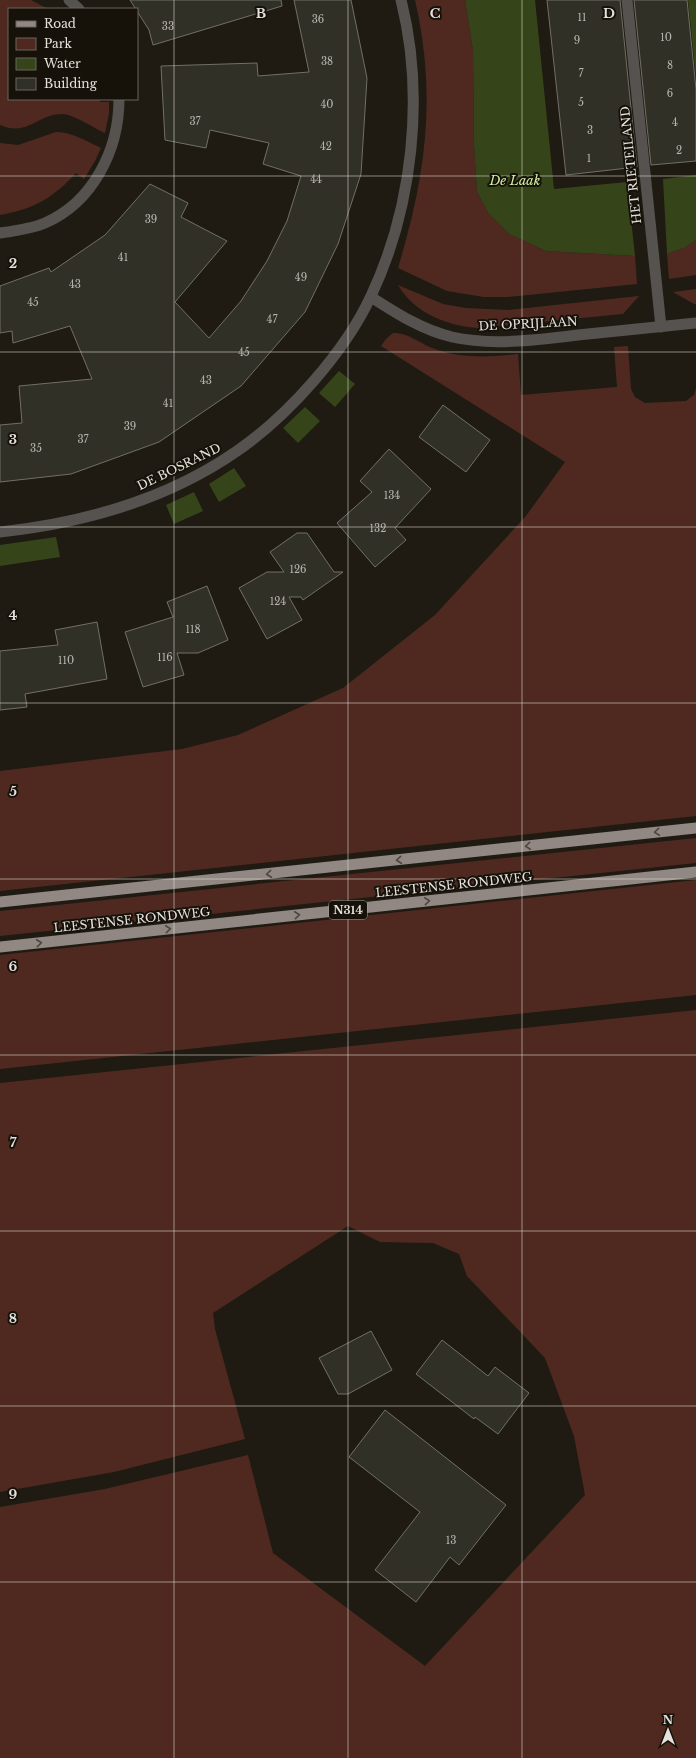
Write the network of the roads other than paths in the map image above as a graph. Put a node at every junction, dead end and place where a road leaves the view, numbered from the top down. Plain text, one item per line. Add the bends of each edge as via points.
1 (69, 0) edge
2 (401, 0) edge
3 (627, 0) edge
4 (78, 8) edge
5 (119, 100) edge
6 (0, 233) edge
7 (371, 297) junction
8 (696, 322) edge
9 (661, 327) junction
10 (0, 532) edge
11 (696, 828) edge
12 (696, 872) edge
13 (0, 902) edge
14 (0, 947) edge

1 - 4 street
2 - 7 street, DE BOSRAND via 412,50 413,122 404,191 388,251
3 - 9 street, HET RIETEILAND
5 - 6 street via 118,127 113,145 98,177 87,191 58,216 45,223
7 - 9 street, DE OPRIJLAAN via 434,332 480,341 556,338
7 - 10 street, DE BOSRAND via 346,338 313,381 266,428 237,452 166,490 116,509 63,523
8 - 9 street, DE OPRIJLAAN
11 -> 13 main road
14 -> 12 main road, LEESTENSE RONDWEG / N314

